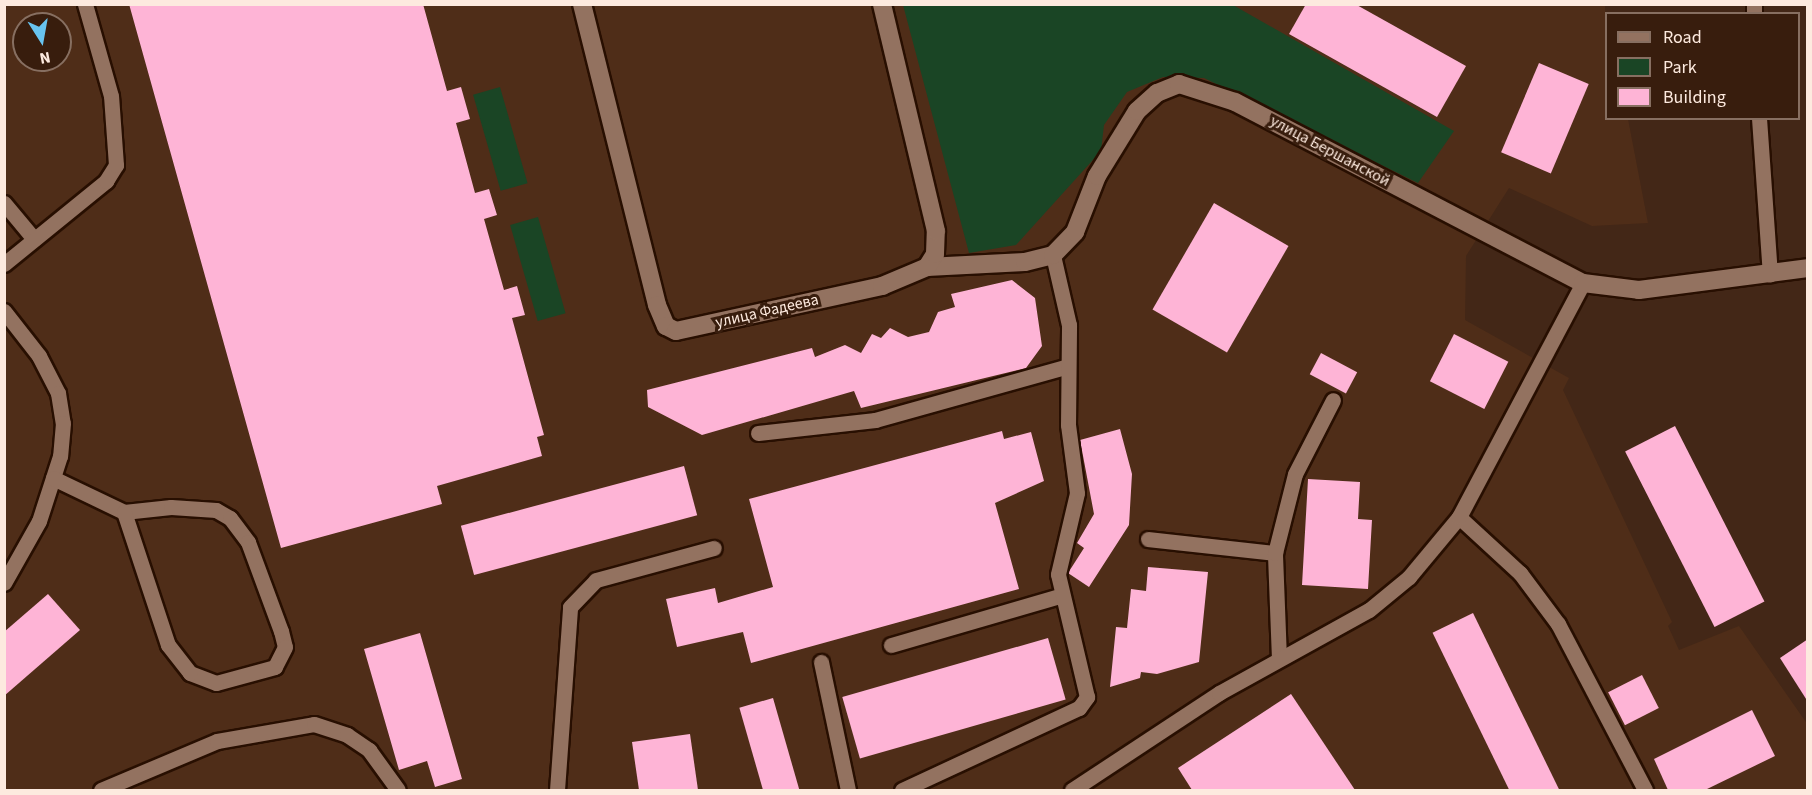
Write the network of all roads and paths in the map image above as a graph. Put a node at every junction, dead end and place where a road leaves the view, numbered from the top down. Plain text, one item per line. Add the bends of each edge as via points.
1 (85, 4) edge
2 (582, 4) edge
3 (882, 4) edge
4 (1759, 120) edge
5 (4, 203) edge
6 (34, 239) junction
7 (1053, 255) junction
8 (4, 264) edge
9 (927, 267) junction
10 (1808, 268) edge
11 (1770, 275) junction
12 (1583, 283) junction
13 (4, 311) edge
14 (1068, 366) junction
15 (1333, 400) dead end
16 (758, 433) dead end
17 (53, 478) junction
18 (123, 512) junction
19 (1459, 517) junction
20 (1148, 539) dead end
21 (714, 548) dead end
22 (1275, 553) junction
23 (4, 583) edge
24 (1060, 596) junction
25 (891, 645) dead end
26 (1279, 659) junction
27 (821, 662) dead end
28 (101, 790) edge
29 (398, 790) edge
30 (557, 790) edge
31 (848, 790) edge
32 (902, 790) edge
33 (1072, 790) edge
34 (1645, 790) edge

1 - 6 lane via 111,96 116,165 106,181
2 - 9 street, улица Фадеева via 666,327 686,330 882,286
3 - 9 street via 936,231 935,254
4 - 11 lane
5 - 6 lane
6 - 8 lane
7 - 9 street via 1025,262
7 - 12 street, улица Бершанской via 1075,232 1097,176 1137,111 1157,93 1179,84 1235,102
7 - 14 lane via 1069,325
10 - 11 street, улица Бершанской
11 - 12 street, улица Бершанской via 1639,290
12 - 19 lane
13 - 17 lane via 39,356 58,393 63,423
14 - 16 lane via 875,420
14 - 24 lane via 1077,493 1058,574
15 - 22 lane via 1296,474
17 - 18 lane
17 - 23 lane via 39,521
18 - 18 lane via 171,507 216,510 230,518 248,542 281,631 285,647 275,667 216,683 190,673 168,645
19 - 26 lane via 1409,577 1369,610
19 - 34 lane via 1520,573 1558,624
20 - 22 lane
21 - 30 lane via 596,580 570,607
22 - 26 lane
24 - 25 lane
24 - 32 lane via 1087,686 1079,708
26 - 33 lane via 1219,693
27 - 31 lane
28 - 29 lane via 217,741 315,724 347,735 369,750

